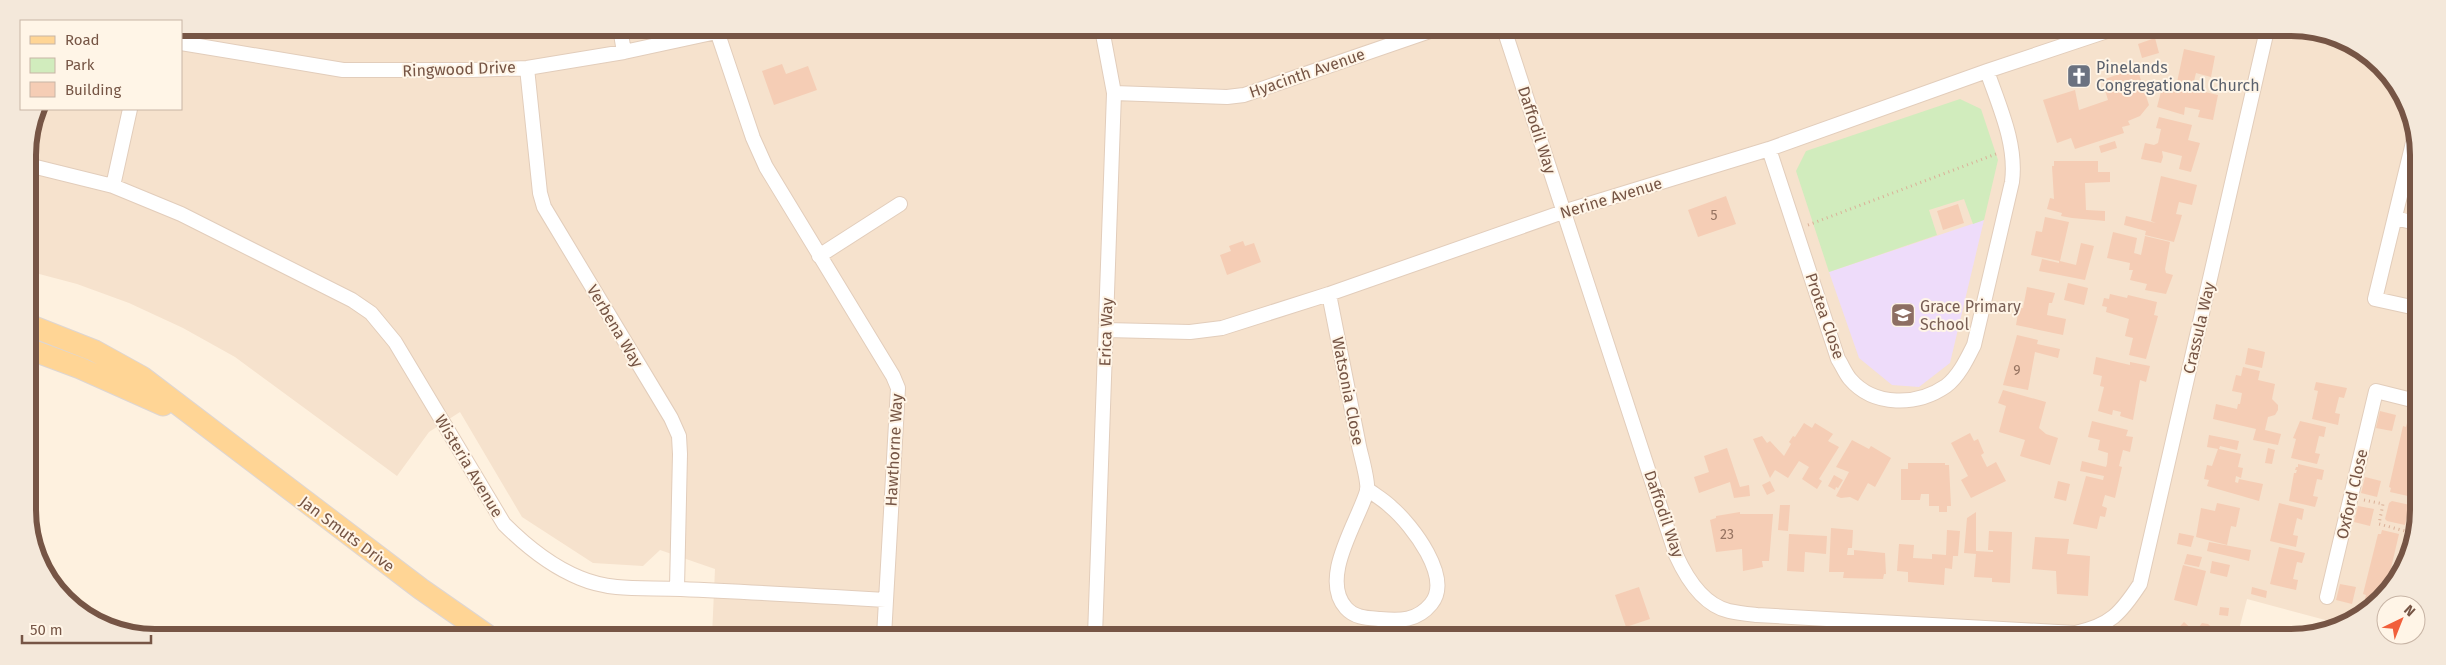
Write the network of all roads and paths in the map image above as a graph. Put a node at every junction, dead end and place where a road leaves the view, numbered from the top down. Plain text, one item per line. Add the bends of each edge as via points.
1 (621, 36) edge
2 (708, 36) edge
3 (719, 36) edge
4 (1103, 36) edge
5 (1416, 36) edge
6 (1506, 36) edge
7 (2092, 36) edge
8 (2266, 36) edge
9 (182, 43) edge
10 (624, 52) junction
11 (527, 68) junction
12 (1987, 71) junction
13 (1114, 93) junction
14 (130, 110) edge
15 (2012, 148) junction
16 (1769, 149) junction
17 (2410, 154) edge
18 (37, 167) edge
19 (113, 186) junction
20 (900, 204) dead end
21 (2396, 211) junction
22 (1563, 212) junction
23 (2410, 219) edge
24 (1796, 230) junction
25 (819, 256) junction
26 (1329, 294) junction
27 (2410, 307) edge
28 (37, 328) edge
29 (1106, 330) junction
30 (36, 352) edge
31 (2410, 400) edge
32 (209, 430) junction
33 (1367, 489) junction
34 (2351, 497) junction
35 (2407, 532) edge
36 (677, 588) junction
37 (2328, 597) dead end
38 (886, 600) junction
39 (2113, 617) joint
40 (1989, 628) edge
41 (2098, 628) edge
42 (478, 629) edge
43 (884, 629) edge
44 (1095, 629) edge

1 - 10 street
2 - 10 street, Ringwood Drive
3 - 25 street, Hawthorne Way via 759,154
4 - 13 street, Erica Way
5 - 13 street, Hyacinth Avenue via 1244,95
6 - 22 street, Daffodil Way
7 - 12 street, Nerine Avenue
8 - 39 street, Crassula Way via 2140,584
9 - 11 street, Ringwood Drive via 343,70 413,72
10 - 11 street, Ringwood Drive
11 - 36 street, Verbena Way via 544,207 671,418 678,436
12 - 15 street, Protea Close
12 - 16 street, Nerine Avenue
13 - 29 street, Erica Way
14 - 19 street
15 - 24 path
15 - 24 street, Protea Close via 2012,182 1974,345 1962,368 1946,386 1927,395 1907,402 1884,399 1864,391 1850,379 1838,359
16 - 22 street, Nerine Avenue
16 - 24 street, Protea Close
17 - 21 street
18 - 19 street, Wisteria Avenue
19 - 36 street, Wisteria Avenue via 181,214 352,300 371,313 395,342 504,524 526,546 580,578 611,587
20 - 25 street
21 - 23 street
21 - 27 street via 2375,299
22 - 26 street, Nerine Avenue
22 - 40 street, Daffodil Way via 1676,555 1688,579 1708,600 1727,611 1757,615
25 - 38 street, Hawthorne Way via 898,388
26 - 29 street, Nerine Avenue via 1206,331
26 - 33 street, Watsonia Close
28 - 32 main road, Jan Smuts Drive via 95,351 142,377
29 - 44 street, Erica Way
30 - 32 main road, Jan Smuts Drive via 144,395
31 - 34 street, Oxford Close via 2376,392
32 - 42 main road, Jan Smuts Drive
33 - 33 street via 1409,525 1438,575 1434,602 1416,618 1396,620 1355,616 1340,601 1336,587 1338,568
34 - 35 path via 2383,504 2379,524
34 - 37 street, Oxford Close
36 - 38 street, Wisteria Avenue
38 - 43 street, Hawthorne Way
39 - 41 street, Daffodil Way

